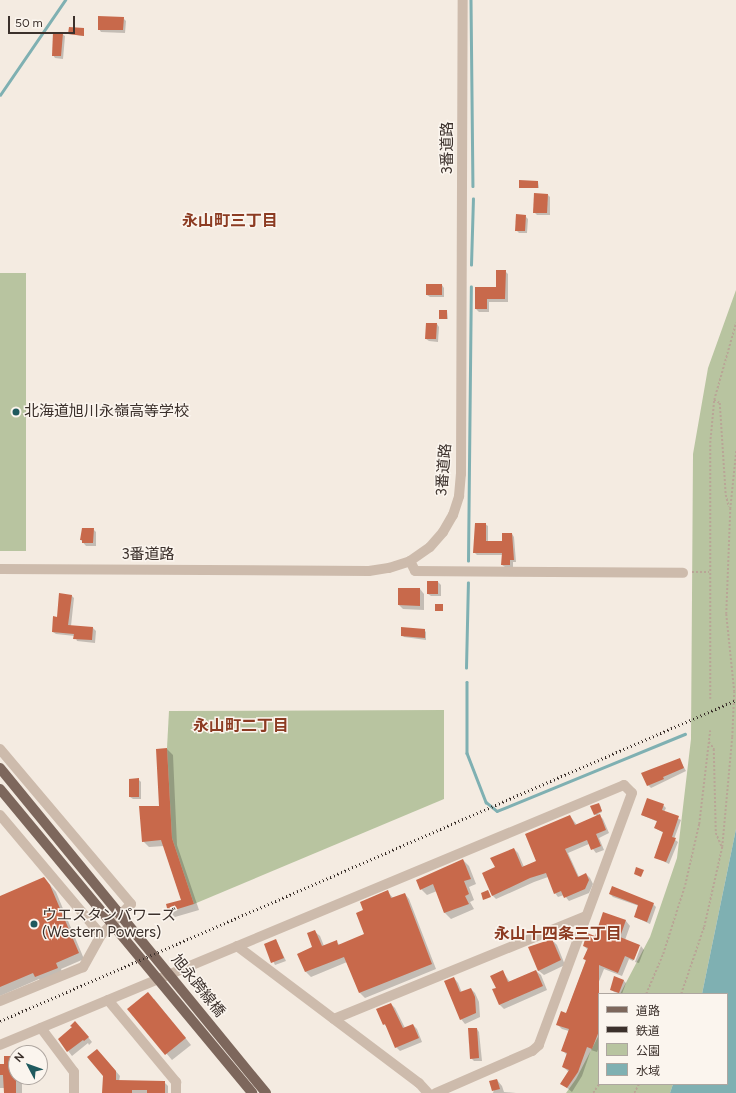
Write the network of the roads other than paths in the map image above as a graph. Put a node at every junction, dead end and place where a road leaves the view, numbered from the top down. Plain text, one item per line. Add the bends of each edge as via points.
1 (463, 0) edge
2 (410, 561) junction
3 (0, 569) edge
4 (683, 573) dead end
5 (0, 749) edge
6 (0, 768) edge
7 (0, 789) edge
8 (0, 815) edge
9 (586, 916) junction
10 (101, 935) junction
11 (238, 946) junction
12 (108, 1000) junction
13 (0, 1001) edge
14 (334, 1019) junction
15 (41, 1028) junction
16 (0, 1045) edge
17 (74, 1093) edge
18 (176, 1093) edge
19 (252, 1093) edge
20 (266, 1093) edge
21 (428, 1093) edge
22 (436, 1093) edge

1 - 2 street, 3番道路 via 462,474 459,496 443,532 430,547
2 - 3 street, 3番道路 via 369,572
2 - 4 street via 415,571
5 - 10 street via 131,904
6 - 20 main road, 旭永跨線橋
7 - 19 main road, 旭永跨線橋
8 - 10 street
9 - 11 street via 632,794 624,785
9 - 14 street
9 - 22 street via 538,1045 532,1051
10 - 13 street via 83,967
11 - 12 street
11 - 14 street
12 - 15 street
12 - 18 street via 176,1082
14 - 21 street via 419,1083
15 - 16 street
15 - 17 street via 74,1072

